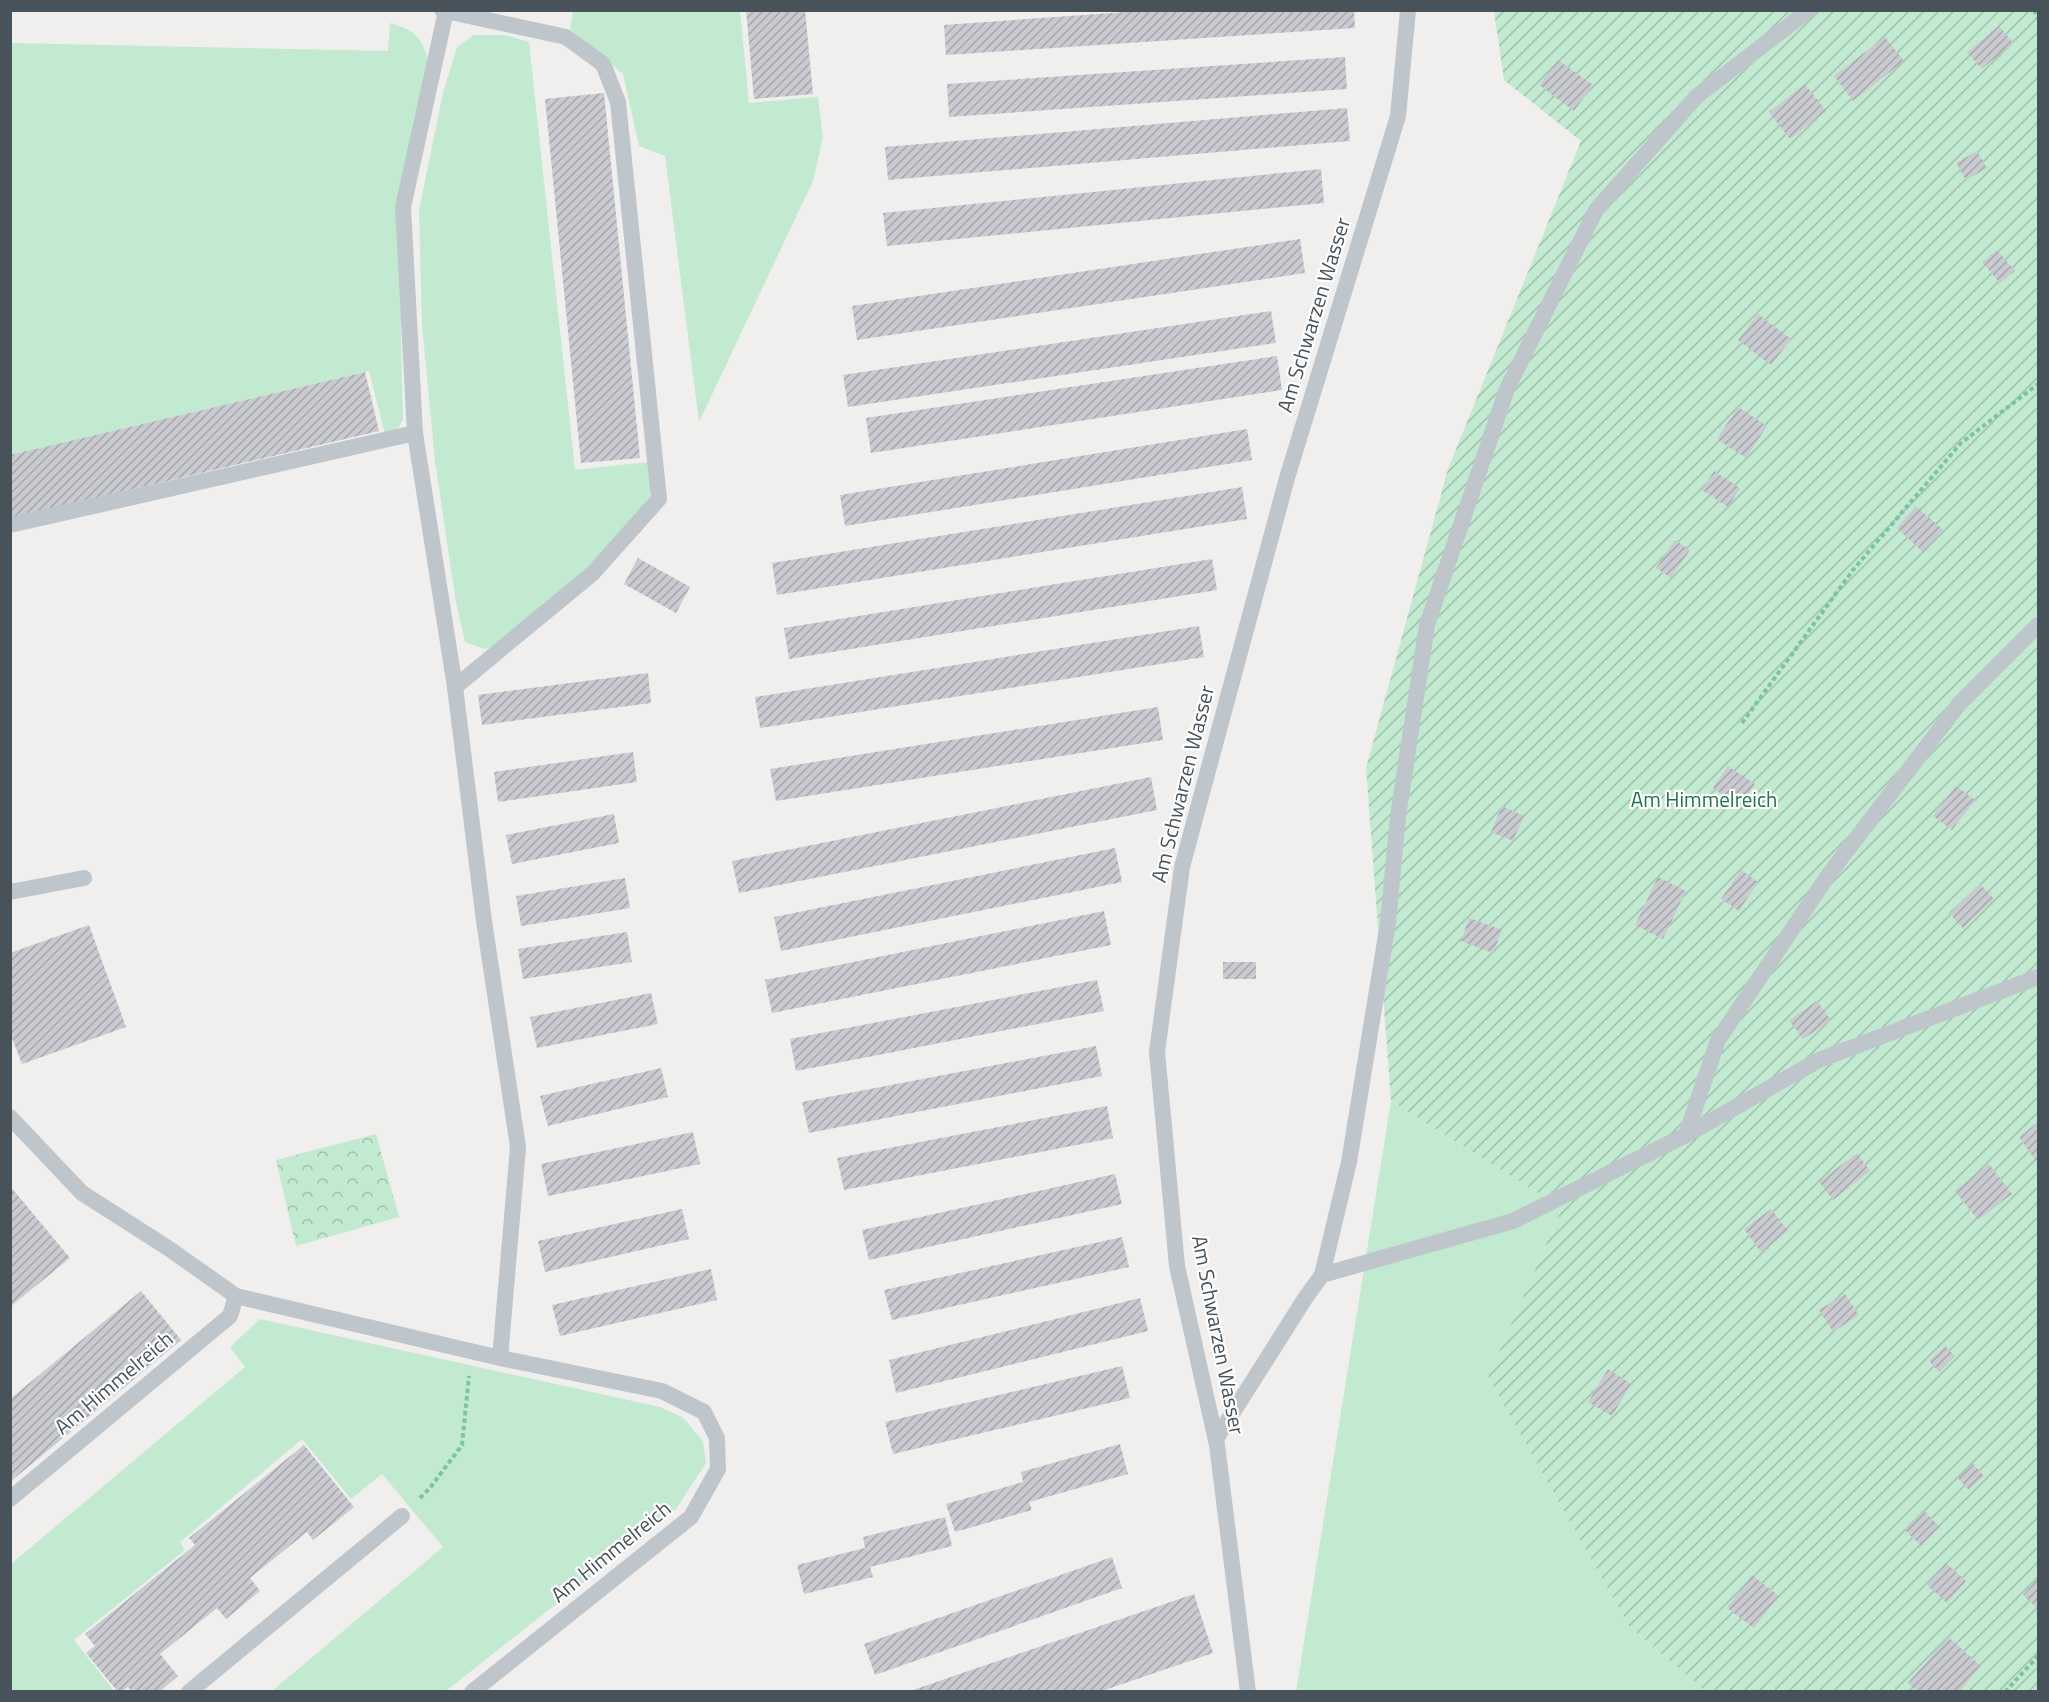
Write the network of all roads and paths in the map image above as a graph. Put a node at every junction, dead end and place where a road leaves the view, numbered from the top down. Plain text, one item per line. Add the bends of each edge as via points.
1 (1408, 10) edge
2 (1809, 10) edge
3 (2034, 10) edge
4 (444, 11) edge
5 (2038, 18) edge
6 (2038, 384) edge
7 (415, 433) junction
8 (10, 525) edge
9 (2038, 626) edge
10 (454, 687) junction
11 (1742, 723) dead end
12 (84, 878) dead end
13 (10, 892) edge
14 (2038, 977) edge
15 (10, 1117) edge
16 (1686, 1135) junction
17 (1322, 1275) junction
18 (236, 1296) junction
19 (473, 1352) junction
20 (500, 1358) junction
21 (1216, 1439) junction
22 (10, 1499) edge
23 (402, 1516) joint
24 (2038, 1656) edge
25 (189, 1692) edge
26 (472, 1692) edge
27 (1248, 1692) edge
28 (2005, 1692) edge

1 - 21 lane, Am Schwarzen Wasser via 1398,116 1287,478 1182,867 1158,1040 1178,1266
2 - 17 lane via 1697,96 1596,210 1507,389 1428,625 1398,816 1388,923 1349,1162
3 - 5 path
4 - 7 lane via 403,207
4 - 10 lane via 566,37 603,64 618,102 659,499 593,573
6 - 11 path via 1961,443 1852,570
7 - 8 lane
7 - 10 lane
9 - 16 lane via 1959,704 1829,874 1718,1040
10 - 20 lane via 518,1147
12 - 13 lane
14 - 16 lane via 1819,1060
15 - 18 lane via 82,1193
16 - 17 lane via 1513,1221
17 - 21 lane
18 - 19 lane, Am Himmelreich
18 - 22 lane, Am Himmelreich via 230,1316
19 - 20 lane, Am Himmelreich
19 - 23 path via 462,1445 430,1488
20 - 26 lane, Am Himmelreich via 662,1391 704,1412 717,1438 718,1469 691,1517
21 - 27 lane, Am Schwarzen Wasser
23 - 25 lane
24 - 28 path

